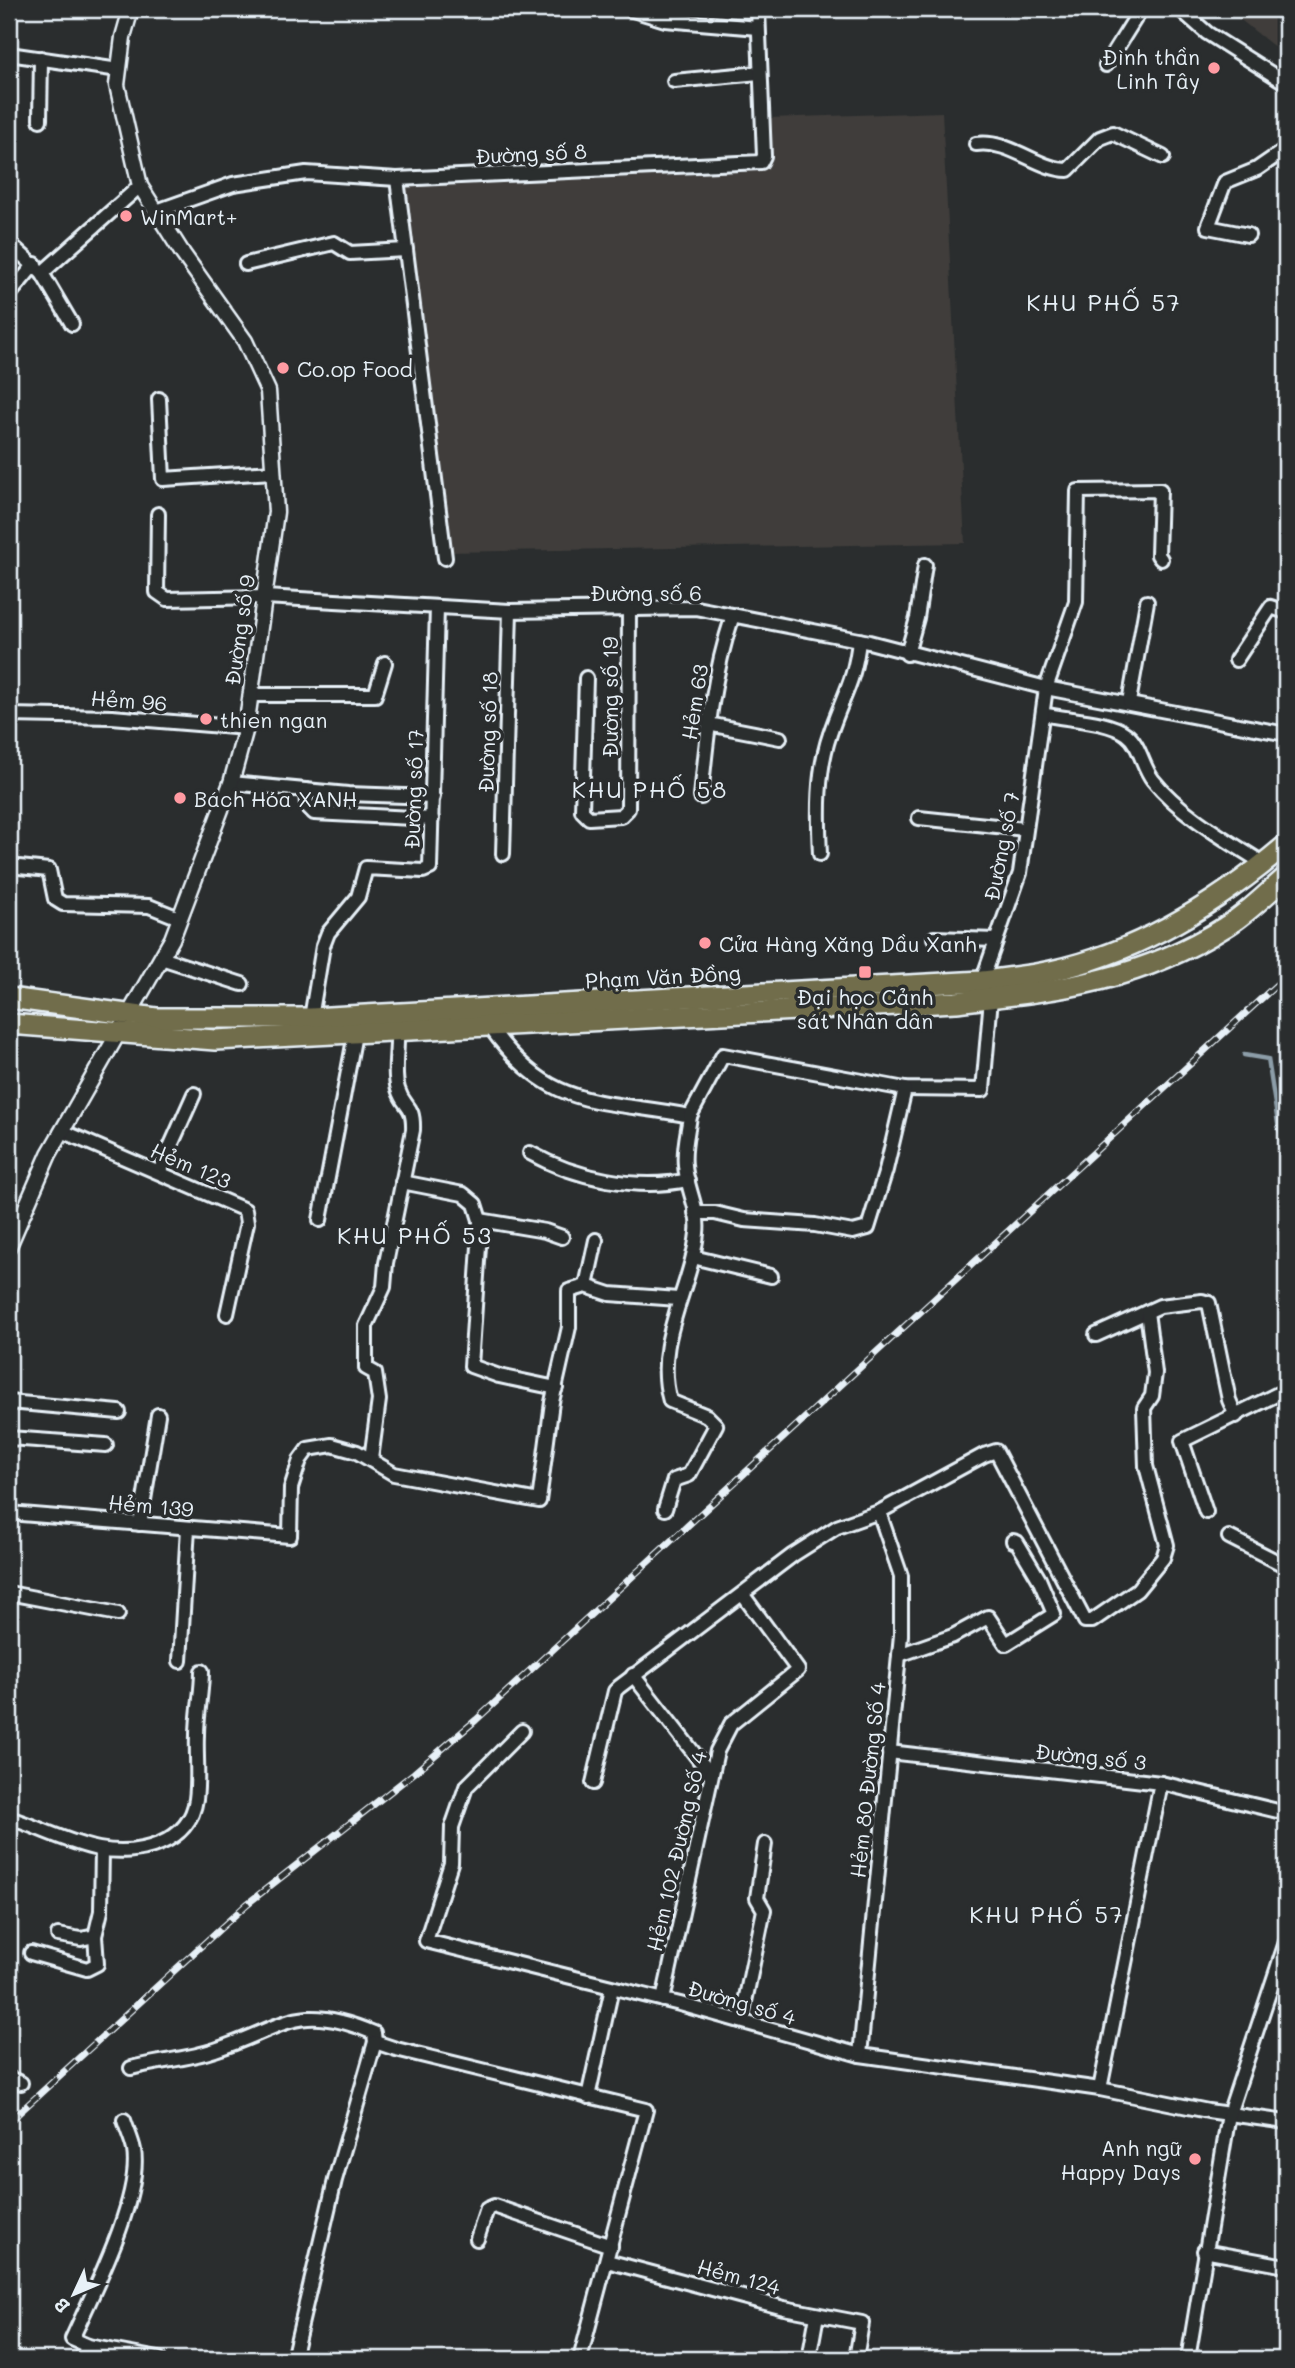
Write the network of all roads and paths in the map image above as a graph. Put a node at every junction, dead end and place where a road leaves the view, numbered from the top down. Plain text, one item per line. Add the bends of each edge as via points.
1 (131, 9) edge
2 (629, 9) edge
3 (758, 9) edge
4 (1141, 9) edge
5 (1180, 9) edge
6 (758, 28) junction
7 (9, 54) edge
8 (41, 58) junction
9 (1106, 65) dead end
10 (119, 70) junction
11 (759, 72) junction
12 (674, 81) dead end
13 (1286, 83) edge
14 (40, 120) dead end
15 (976, 144) dead end
16 (1286, 149) edge
17 (1163, 157) dead end
18 (397, 179) junction
19 (139, 186) junction
20 (154, 212) junction
21 (1248, 234) dead end
22 (9, 243) edge
23 (406, 250) junction
24 (246, 264) dead end
25 (39, 269) junction
26 (9, 295) edge
27 (72, 324) dead end
28 (159, 399) dead end
29 (274, 472) junction
30 (158, 514) dead end
31 (445, 558) dead end
32 (1161, 559) dead end
33 (925, 565) dead end
34 (265, 597) junction
35 (1147, 602) dead end
36 (437, 607) junction
37 (629, 610) junction
38 (510, 611) junction
39 (1286, 612) edge
40 (733, 615) junction
41 (859, 640) junction
42 (907, 654) junction
43 (1236, 660) dead end
44 (385, 663) dead end
45 (586, 678) dead end
46 (1046, 688) junction
47 (251, 695) junction
48 (1129, 702) junction
49 (9, 715) edge
50 (1043, 715) junction
51 (708, 724) junction
52 (246, 729) junction
53 (1286, 733) edge
54 (780, 738) dead end
55 (231, 783) junction
56 (306, 790) junction
57 (433, 797) junction
58 (701, 797) dead end
59 (919, 818) dead end
60 (432, 819) junction
61 (1025, 829) junction
62 (1286, 845) edge
63 (503, 854) dead end
64 (820, 854) dead end
65 (1264, 864) junction
66 (9, 866) edge
67 (1286, 877) edge
68 (179, 918) junction
69 (934, 938) dead end
70 (996, 940) junction
71 (161, 958) junction
72 (242, 984) dead end
73 (986, 990) junction
74 (9, 998) edge
75 (128, 1015) junction
76 (311, 1018) junction
77 (9, 1024) edge
78 (490, 1027) junction
79 (397, 1032) junction
80 (116, 1034) junction
81 (355, 1034) junction
82 (905, 1089) junction
83 (194, 1094) dead end
84 (690, 1116) junction
85 (62, 1131) junction
86 (530, 1153) dead end
87 (159, 1172) junction
88 (688, 1180) junction
89 (402, 1182) junction
90 (695, 1213) junction
91 (320, 1220) dead end
92 (480, 1220) junction
93 (562, 1237) dead end
94 (596, 1240) dead end
95 (9, 1246) edge
96 (694, 1257) junction
97 (771, 1276) dead end
98 (586, 1286) junction
99 (678, 1299) junction
100 (1147, 1312) junction
101 (227, 1314) dead end
102 (1096, 1335) dead end
103 (556, 1388) junction
104 (1286, 1390) edge
105 (9, 1402) edge
106 (119, 1412) dead end
107 (158, 1415) dead end
108 (1236, 1416) junction
109 (9, 1438) edge
110 (106, 1444) dead end
111 (371, 1459) junction
112 (665, 1509) dead end
113 (878, 1512) junction
114 (1206, 1512) dead end
115 (9, 1513) edge
116 (140, 1524) junction
117 (188, 1528) junction
118 (1229, 1537) dead end
119 (1013, 1541) dead end
120 (1286, 1566) edge
121 (9, 1593) edge
122 (743, 1595) junction
123 (118, 1614) dead end
124 (899, 1655) junction
125 (180, 1661) dead end
126 (202, 1671) dead end
127 (633, 1675) junction
128 (522, 1731) dead end
129 (889, 1752) junction
130 (711, 1775) junction
131 (593, 1783) dead end
132 (1161, 1783) junction
133 (1286, 1813) edge
134 (9, 1818) edge
135 (765, 1844) dead end
136 (102, 1850) junction
137 (58, 1935) dead end
138 (95, 1936) junction
139 (1286, 1942) edge
140 (31, 1953) dead end
141 (612, 1989) junction
142 (663, 2000) junction
143 (741, 2021) junction
144 (375, 2042) junction
145 (860, 2055) junction
146 (131, 2067) dead end
147 (1100, 2089) junction
148 (588, 2097) junction
149 (1229, 2114) junction
150 (124, 2120) dead end
151 (1286, 2122) edge
152 (477, 2239) dead end
153 (611, 2246) junction
154 (1204, 2251) junction
155 (607, 2261) junction
156 (1286, 2266) edge
157 (817, 2315) junction
158 (88, 2346) junction
159 (82, 2359) edge
160 (159, 2359) edge
161 (293, 2359) edge
162 (580, 2359) edge
163 (809, 2359) edge
164 (856, 2359) edge
165 (1188, 2359) edge

1 - 10 street, Đường số 9
2 - 6 street via 665,20
3 - 6 street, Đường số 8
4 - 9 street
5 - 13 street via 1207,33
6 - 11 street, Đường số 8
7 - 8 street
8 - 10 street
8 - 14 street
10 - 19 street, Đường số 9 via 117,85
11 - 12 street
11 - 18 street, Đường số 8 via 761,162
15 - 17 street via 1003,147 1068,170 1094,142 1113,133
16 - 21 street via 1257,169 1226,182 1217,197 1208,226
18 - 20 street, Đường số 8 via 306,173 233,184
18 - 23 street
19 - 20 street, Đường số 9
19 - 25 street
20 - 29 street, Đường số 9 via 245,341 268,391
22 - 25 street
23 - 24 street via 350,253 334,243
23 - 31 street
25 - 26 street
25 - 27 street
28 - 29 street via 163,479
29 - 34 street, Đường số 9 via 276,512
30 - 34 street, Đường số 6 via 157,592 167,599
32 - 46 street, Đường số 7 via 1160,490 1078,491 1076,602
33 - 42 street
34 - 36 street, Đường số 6
34 - 47 street, Đường số 9
35 - 48 street
36 - 38 street, Đường số 6
36 - 57 street, Đường số 17
37 - 38 street, Đường số 6
37 - 40 street, Đường số 6 via 696,608
37 - 45 street, Đường số 19 via 628,809 621,816 589,818 582,811
38 - 63 street, Đường số 18
39 - 43 street via 1271,607
40 - 41 street, Đường số 6
40 - 51 street, Hẻm 63 via 722,647
41 - 42 street, Đường số 6
41 - 64 street via 856,668 826,754 818,805
42 - 46 street, Đường số 6
44 - 47 street via 375,695
46 - 48 street, Đường số 6
46 - 50 street, Đường số 7
47 - 52 street, Đường số 9
48 - 53 street, Đường số 6
49 - 52 street, Hẻm 96 via 112,717
50 - 61 street, Đường số 7
50 - 65 street via 1112,726 1127,734 1154,781 1183,808
51 - 54 street
51 - 58 street, Hẻm 63
52 - 55 street, Đường số 9
55 - 56 street
55 - 68 street, Đường số 9
56 - 57 street
56 - 60 street via 307,806 314,813
57 - 60 street, Đường số 17
59 - 61 street
60 - 76 street, Đường số 17 via 430,868 373,867 363,873 358,897 323,946
61 - 70 street, Đường số 7 via 1013,902
62 - 65 highway, Phạm Văn Đồng
65 - 73 highway, Phạm Văn Đồng via 1210,903 1143,941
66 - 68 street via 49,870 54,899 63,904 149,906
67 - 73 highway, Phạm Văn Đồng via 1227,926 1147,966 1076,988
68 - 71 street, Đường số 9
69 - 70 street
70 - 73 street, Đường số 7
71 - 72 street
71 - 75 street, Đường số 9
73 - 76 highway, Phạm Văn Đồng
73 - 78 highway, Phạm Văn Đồng
73 - 82 street, Đường số 7 via 983,1090
74 - 75 highway, Phạm Văn Đồng
75 - 76 highway, Phạm Văn Đồng
75 - 80 street, Đường số 9
77 - 80 highway, Phạm Văn Đồng
78 - 79 highway, Phạm Văn Đồng
78 - 84 street via 531,1074 572,1097
79 - 81 highway, Phạm Văn Đồng
79 - 89 street via 399,1093 414,1111
80 - 81 highway, Phạm Văn Đồng via 215,1040
80 - 85 street, Đường số 9
81 - 91 street
82 - 84 street via 723,1055
82 - 90 street via 868,1228 845,1232
83 - 87 street
84 - 88 street via 684,1164
85 - 87 street, Hẻm 123
85 - 95 street, Đường số 9
86 - 88 street via 555,1167 625,1182 665,1185
87 - 101 street, Hẻm 123 via 245,1210 247,1223
88 - 90 street
89 - 92 street via 463,1194 475,1204
89 - 111 street via 384,1287 364,1340 366,1368 375,1373 379,1387
90 - 96 street
92 - 93 street
92 - 103 street via 471,1366
94 - 98 street
96 - 97 street
96 - 99 street
98 - 99 street via 610,1294
98 - 103 street via 569,1292 569,1327
99 - 112 street via 665,1371 670,1401 707,1416 716,1425 689,1475 674,1479
100 - 102 street
100 - 108 street via 1160,1306 1209,1303
100 - 113 street via 1155,1373 1152,1396 1144,1408 1146,1466 1167,1545 1163,1558 1137,1590 1085,1621 996,1451
103 - 111 street via 539,1501 394,1474
104 - 108 street
105 - 106 street
107 - 116 street
108 - 114 street via 1182,1441
109 - 110 street
111 - 117 street, Hẻm 139 via 332,1445 308,1450 291,1488 290,1536
113 - 122 street via 837,1527
113 - 124 street, Hẻm 80 Đường Số 4 via 901,1576
115 - 116 street, Hẻm 139
116 - 117 street, Hẻm 139
117 - 125 street
118 - 120 street
119 - 124 street via 1039,1579 1054,1614 1006,1644 988,1617 953,1636
121 - 123 street
122 - 127 street
122 - 130 street, Hẻm 102 Đường Số 4 via 798,1670 731,1724
124 - 129 street, Hẻm 80 Đường Số 4
126 - 136 street via 196,1802 188,1820 155,1848
127 - 130 street
127 - 131 street via 615,1691
128 - 141 street, Đường số 4 via 466,1787 452,1827 450,1863 426,1941
129 - 132 street, Đường số 3
129 - 145 street, Hẻm 80 Đường Số 4
130 - 142 street, Hẻm 102 Đường Số 4
132 - 133 street, Đường số 3
132 - 147 street
134 - 136 street
135 - 143 street via 757,1898 764,1910
136 - 138 street via 101,1911
137 - 138 street
138 - 140 street via 97,1964 87,1969
139 - 149 street
141 - 142 street, Đường số 4
141 - 148 street
142 - 143 street, Đường số 4
143 - 145 street, Đường số 4
144 - 146 street via 374,2033 314,2016 283,2021 214,2051
144 - 148 street
144 - 161 street via 335,2180
145 - 147 street, Đường số 4
147 - 149 street, Đường số 4
148 - 153 street via 646,2110
149 - 151 street, Đường số 4
149 - 154 street
150 - 158 street via 135,2152 130,2188 115,2244 72,2339
152 - 153 street via 486,2209 494,2206
153 - 155 street
154 - 156 street
154 - 165 street
155 - 157 street, Hẻm 124
155 - 162 street
157 - 163 street
157 - 164 street, Hẻm 124 via 862,2323
158 - 159 street
158 - 160 street

